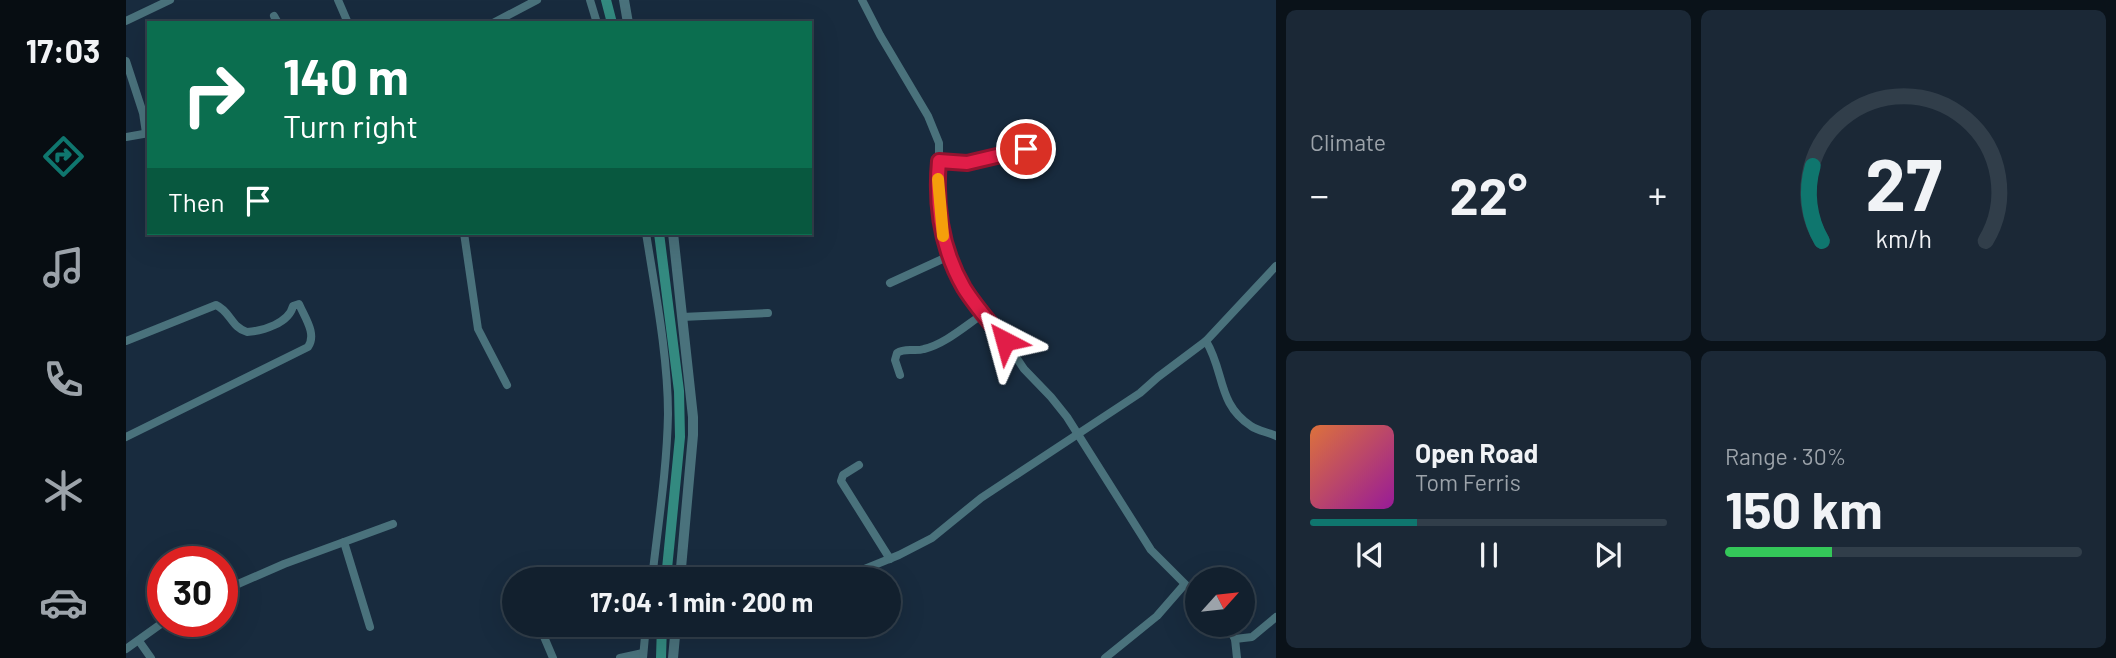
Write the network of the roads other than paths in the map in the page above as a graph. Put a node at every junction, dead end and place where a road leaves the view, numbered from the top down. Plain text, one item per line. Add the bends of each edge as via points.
1 (170, 0) edge
2 (338, 0) edge
3 (537, 0) edge
4 (590, 0) edge
5 (624, 0) edge
6 (863, 0) edge
7 (126, 21) edge
8 (347, 21) edge
9 (497, 21) edge
10 (596, 21) edge
11 (628, 21) edge
12 (126, 61) edge
13 (147, 133) edge
14 (126, 137) edge
15 (1026, 149) dead end
16 (939, 161) junction
17 (464, 235) edge
18 (646, 235) edge
19 (673, 235) edge
20 (949, 257) junction
21 (1276, 266) edge
22 (890, 283) dead end
23 (768, 313) dead end
24 (983, 314) junction
25 (682, 317) junction
26 (126, 341) edge
27 (1206, 341) junction
28 (900, 375) dead end
29 (507, 385) dead end
30 (1078, 433) junction
31 (1276, 436) edge
32 (126, 437) edge
33 (859, 465) dead end
34 (393, 524) dead end
35 (344, 542) junction
36 (890, 559) junction
37 (653, 567) edge
38 (681, 567) edge
39 (870, 567) edge
40 (238, 585) edge
41 (1184, 585) joint
42 (1276, 617) edge
43 (370, 626) dead end
44 (147, 635) edge
45 (544, 637) edge
46 (645, 637) edge
47 (674, 637) edge
48 (1235, 639) joint
49 (139, 641) junction
50 (126, 649) edge
51 (643, 655) edge
52 (151, 658) edge
53 (553, 658) edge
54 (620, 658) edge
55 (673, 658) edge
56 (1105, 658) edge
57 (1237, 658) edge

1 - 7 street
2 - 8 street
3 - 9 street
4 - 10 street
5 - 11 street
6 - 16 street via 928,116 939,142
12 - 13 street
13 - 14 street
15 - 16 street via 967,163
16 - 20 street via 937,187
17 - 29 street via 478,329
18 - 37 street via 668,414
19 - 25 street
20 - 22 street
20 - 24 street
21 - 27 street
23 - 25 street
24 - 28 street via 925,349 902,349 895,360
24 - 30 street
25 - 38 street via 693,435
26 - 32 street via 212,305 220,306 242,331 254,331 290,316 293,306 299,304 312,334 308,348
27 - 30 street via 1140,393
27 - 31 street via 1215,355 1228,403 1253,428
30 - 36 street via 981,498 932,538
30 - 41 street via 1151,550
33 - 36 street via 841,481
34 - 35 street
35 - 40 street
35 - 43 street
36 - 39 street
41 - 56 street via 1157,616
42 - 48 street via 1252,637
44 - 49 street
45 - 53 street
46 - 51 street
47 - 55 street
48 - 57 street
49 - 50 street
49 - 52 street
51 - 54 street

